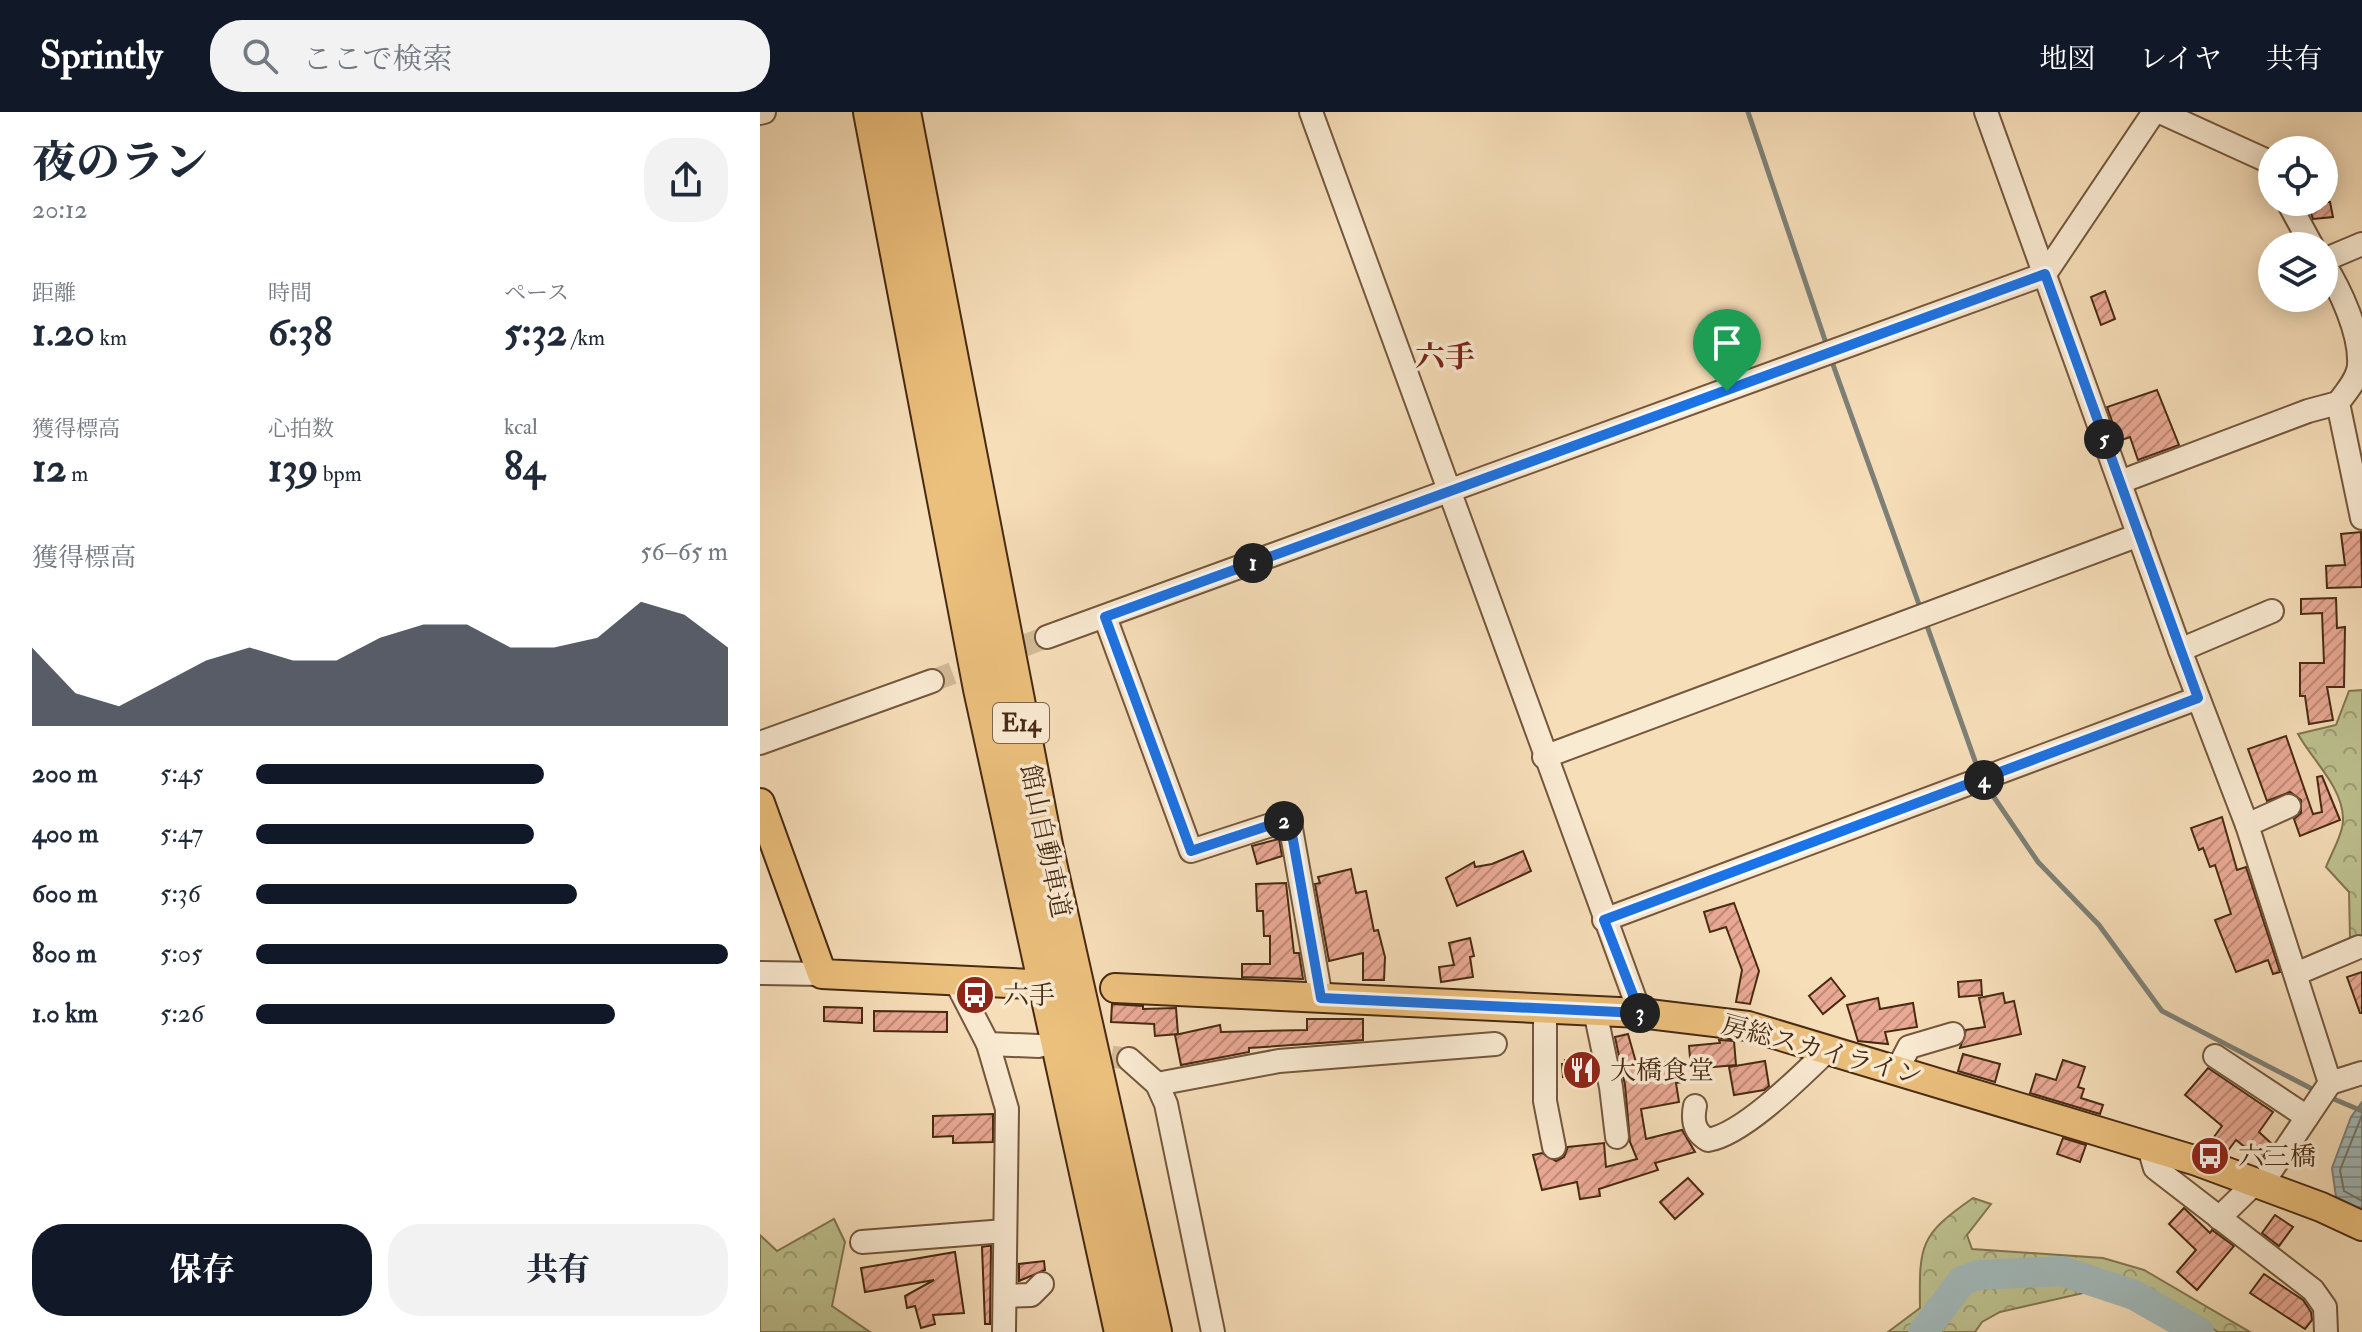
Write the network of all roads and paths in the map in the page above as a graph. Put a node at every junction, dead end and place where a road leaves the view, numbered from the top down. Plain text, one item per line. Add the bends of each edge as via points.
1 (1311, 112) edge
2 (1986, 112) edge
3 (2157, 112) edge
4 (881, 113) edge
5 (2258, 157) edge
6 (2362, 244) edge
7 (2338, 255) edge
8 (2045, 274) junction
9 (2338, 294) edge
10 (2338, 403) junction
11 (2120, 482) junction
12 (1448, 493) junction
13 (2362, 518) edge
14 (2139, 535) junction
15 (2272, 611) dead end
16 (1105, 617) junction
17 (1047, 637) tunnel mouth
18 (2180, 650) junction
19 (932, 681) tunnel mouth
20 (2198, 698) junction
21 (760, 743) edge
22 (1544, 757) junction
23 (760, 803) edge
24 (2289, 806) dead end
25 (2247, 825) junction
26 (1604, 920) junction
27 (2359, 947) dead end
28 (760, 973) edge
29 (2298, 973) junction
30 (822, 974) junction
31 (955, 980) junction
32 (1031, 984) dead end
33 (1115, 988) dead end
34 (1321, 998) junction
35 (1545, 1009) junction
36 (1595, 1011) junction
37 (1640, 1013) junction
38 (1953, 1034) dead end
39 (988, 1044) junction
40 (1495, 1044) dead end
41 (1039, 1046) dead end
42 (1828, 1050) junction
43 (2215, 1056) dead end
44 (1129, 1059) tunnel mouth
45 (1897, 1070) junction
46 (2362, 1073) edge
47 (1157, 1084) junction
48 (2329, 1085) junction
49 (1695, 1106) dead end
50 (2309, 1115) junction
51 (1617, 1137) dead end
52 (1554, 1147) dead end
53 (2156, 1148) junction
54 (2259, 1183) junction
55 (2219, 1218) junction
56 (2362, 1226) edge
57 (1005, 1231) junction
58 (862, 1242) dead end
59 (1042, 1284) dead end
60 (1005, 1296) junction
61 (1004, 1332) edge
62 (1122, 1332) edge
63 (1154, 1332) edge
64 (1213, 1332) edge
65 (2326, 1332) edge

1 - 12 street
2 - 8 street
3 - 5 street
3 - 8 street
4 - 62 highway, 館山自動車道 / E14 via 981,689
4 - 63 highway, 館山自動車道 / E14
6 - 7 street
8 - 11 street
8 - 12 street
9 - 10 street via 2351,324 2359,367
10 - 11 street
10 - 13 street
11 - 14 street
12 - 16 street
12 - 22 street
14 - 18 street
14 - 22 street
15 - 18 street
16 - 17 street
16 - 34 street via 1191,851 1290,823
18 - 20 street
19 - 21 street
20 - 25 street
20 - 26 street
22 - 26 street
23 - 30 main road
24 - 25 street
25 - 29 street
26 - 37 street
27 - 29 street
28 - 30 street
29 - 48 street
30 - 31 main road
31 - 32 main road
31 - 39 street
33 - 34 main road, 房総スカイライン
34 - 35 main road, 房総スカイライン
35 - 36 main road, 房総スカイライン
35 - 52 street via 1545,1101
36 - 37 main road, 房総スカイライン
36 - 51 street
37 - 42 main road, 房総スカイライン via 1748,1026
38 - 45 street via 1909,1047
39 - 41 street
39 - 57 street via 1007,1109
40 - 47 street via 1279,1061
42 - 45 main road, 房総スカイライン
42 - 49 street via 1754,1115 1716,1139 1697,1132
43 - 50 street
44 - 47 street
45 - 53 main road, 房総スカイライン
46 - 48 street
47 - 64 street via 1166,1104
48 - 50 street
50 - 54 street
53 - 54 main road, 房総スカイライン
53 - 55 street via 2155,1168
54 - 55 street
54 - 56 main road, 房総スカイライン
55 - 65 street via 2313,1290 2325,1307
57 - 58 street
57 - 60 street
59 - 60 street via 1031,1295
60 - 61 street

